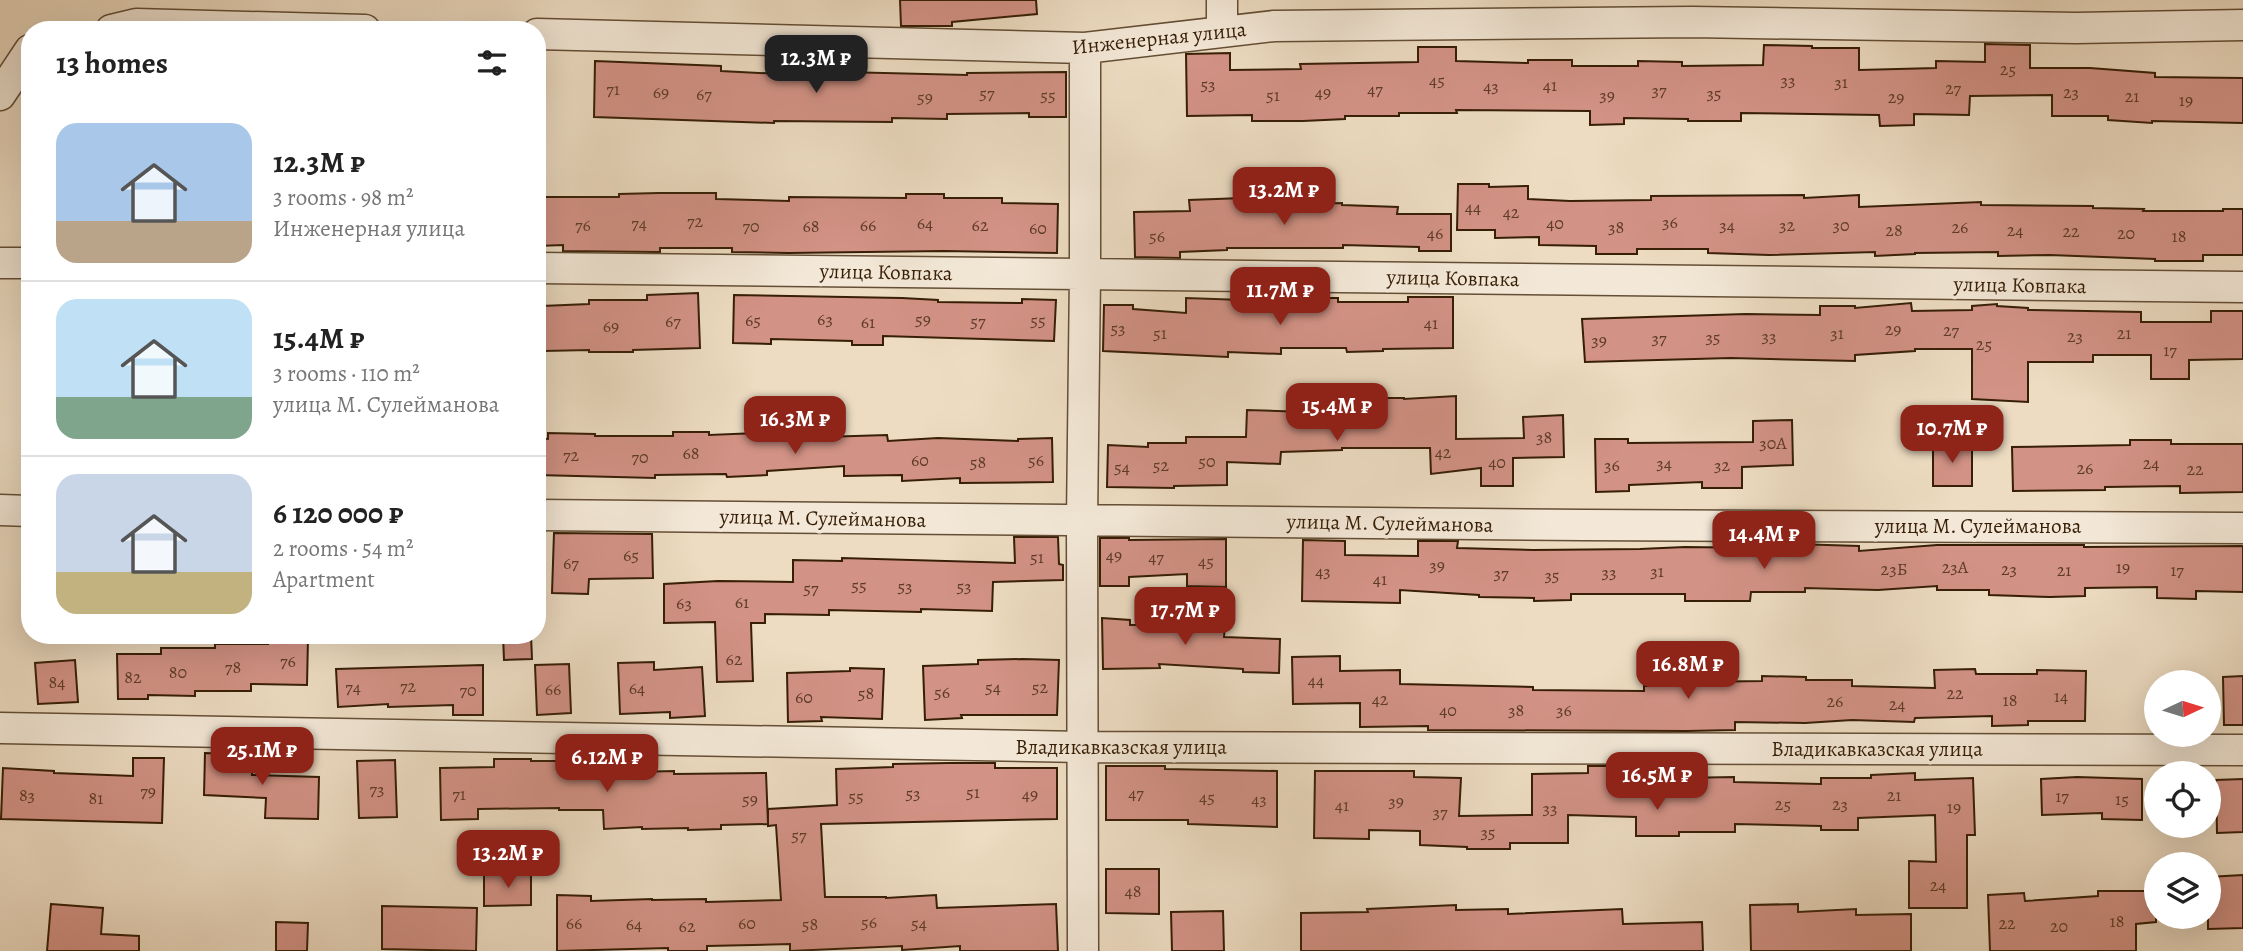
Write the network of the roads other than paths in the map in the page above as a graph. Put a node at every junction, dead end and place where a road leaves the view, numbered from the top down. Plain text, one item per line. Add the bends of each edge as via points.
1 (1222, 0) edge
2 (127, 18) edge
3 (186, 21) edge
4 (2243, 25) edge
5 (1222, 32) junction
6 (546, 34) edge
7 (1085, 48) junction
8 (21, 64) edge
9 (0, 95) edge
10 (0, 263) edge
11 (21, 263) edge
12 (546, 268) edge
13 (1085, 274) junction
14 (2243, 287) edge
15 (0, 510) edge
16 (21, 511) edge
17 (546, 515) edge
18 (1082, 520) junction
19 (2243, 528) edge
20 (0, 728) edge
21 (1083, 747) junction
22 (2243, 750) edge
23 (1083, 951) edge

1 - 5 street
2 - 3 street
4 - 5 street, Инженерная улица via 2076,28 1692,22 1274,26
5 - 7 street, Инженерная улица
6 - 7 street, Инженерная улица
7 - 13 street
8 - 9 street
10 - 11 street
12 - 13 street, улица Ковпака
13 - 14 street, улица Ковпака
13 - 18 street
15 - 16 street
17 - 18 street, улица М. Сулейманова
18 - 19 street, улица М. Сулейманова
18 - 21 street
20 - 21 street, Владикавказская улица
21 - 22 street, Владикавказская улица
21 - 23 street

